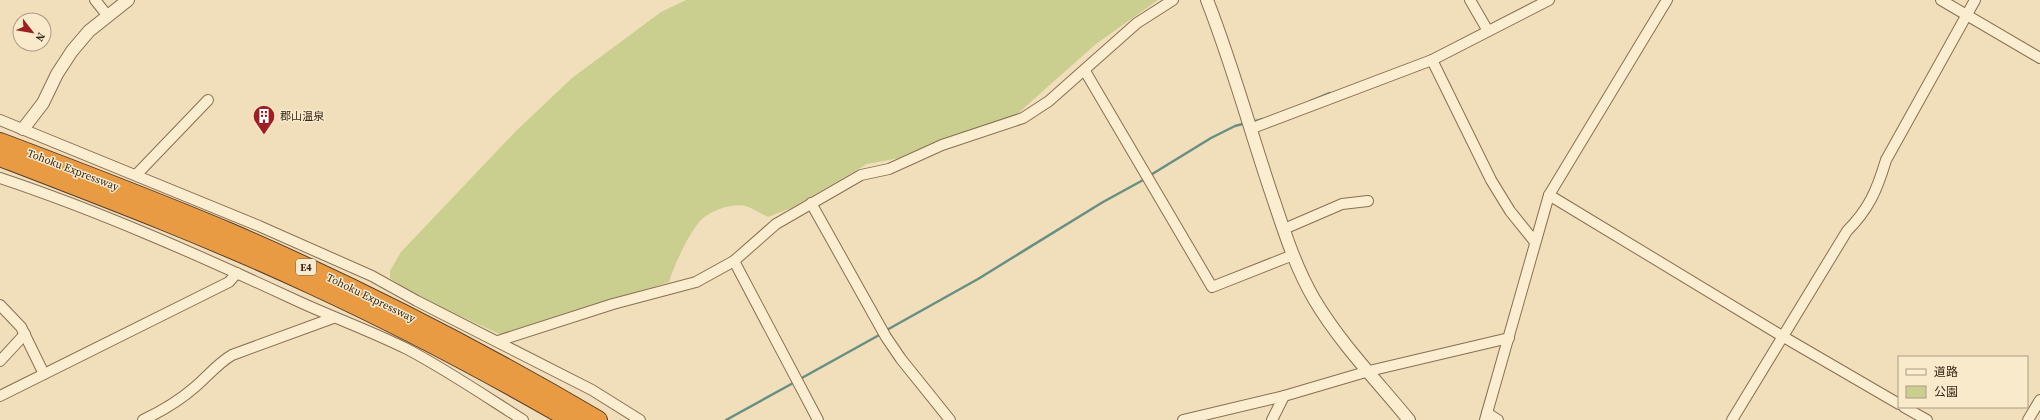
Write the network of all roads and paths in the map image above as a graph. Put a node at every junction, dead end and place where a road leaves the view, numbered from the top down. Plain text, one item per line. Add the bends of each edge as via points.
1 (95, 0) edge
2 (128, 0) edge
3 (1173, 0) edge
4 (1207, 0) edge
5 (1470, 0) edge
6 (1549, 0) edge
7 (1667, 0) edge
8 (1941, 0) edge
9 (1975, 0) edge
10 (107, 15) junction
11 (1967, 15) junction
12 (1488, 31) junction
13 (2040, 58) edge
14 (1432, 60) junction
15 (1085, 71) junction
16 (208, 100) dead end
17 (0, 120) edge
18 (23, 129) junction
19 (1250, 129) junction
20 (0, 142) edge
21 (0, 157) edge
22 (136, 175) junction
23 (0, 178) edge
24 (1549, 195) junction
25 (1368, 201) dead end
26 (812, 203) junction
27 (1284, 229) junction
28 (1535, 242) junction
29 (1293, 255) junction
30 (734, 261) junction
31 (238, 273) junction
32 (372, 276) junction
33 (366, 285) dead end
34 (0, 305) edge
35 (341, 317) junction
36 (25, 334) junction
37 (1782, 336) junction
38 (1508, 338) junction
39 (498, 341) junction
40 (0, 361) edge
41 (1369, 371) junction
42 (44, 374) junction
43 (0, 396) edge
44 (1284, 396) junction
45 (2040, 400) edge
46 (1898, 403) edge
47 (1906, 408) edge
48 (1486, 417) edge
49 (143, 420) edge
50 (523, 420) edge
51 (571, 420) edge
52 (598, 420) edge
53 (640, 420) edge
54 (818, 420) edge
55 (950, 420) edge
56 (1183, 420) edge
57 (1272, 420) edge
58 (1409, 420) edge
59 (1498, 420) edge
60 (1732, 420) edge
61 (1927, 420) edge
62 (2028, 420) edge

1 - 10 street
2 - 10 street
3 - 15 street via 1137,23
4 - 19 street
5 - 12 street
6 - 12 street
7 - 24 street
8 - 11 street
9 - 11 street
10 - 18 street via 72,51 43,103
11 - 13 street
11 - 37 street via 1886,160 1878,189 1868,206 1847,231
12 - 14 street
14 - 19 street
14 - 28 street via 1491,180 1510,211
15 - 26 street via 1049,101 1023,118 942,144 889,169 861,175
15 - 29 street via 1212,287
16 - 22 street
17 - 18 street
18 - 22 street
19 - 27 street
20 - 52 highway, Tohoku Expressway / E4 via 229,232 316,271 461,343
21 - 51 highway, Tohoku Expressway / E4 via 177,226 309,284 462,359
22 - 32 street
23 - 31 street
24 - 28 street
24 - 37 street
25 - 27 street via 1342,204
26 - 30 street via 776,224
26 - 55 street via 886,337 901,360
27 - 29 street
28 - 38 street
29 - 41 street via 1313,298
30 - 39 street via 696,282 614,304
30 - 54 street
31 - 35 street
31 - 42 street via 229,282
32 - 33 street
32 - 39 street
34 - 36 street
35 - 49 street via 232,355 169,407
35 - 50 street via 406,349
36 - 40 street
36 - 42 street
37 - 46 street
37 - 60 street
38 - 41 street
38 - 48 street
39 - 53 street via 592,390
41 - 44 street
41 - 58 street
42 - 43 street
44 - 56 street
44 - 57 street
45 - 62 street
47 - 61 street
48 - 59 street

